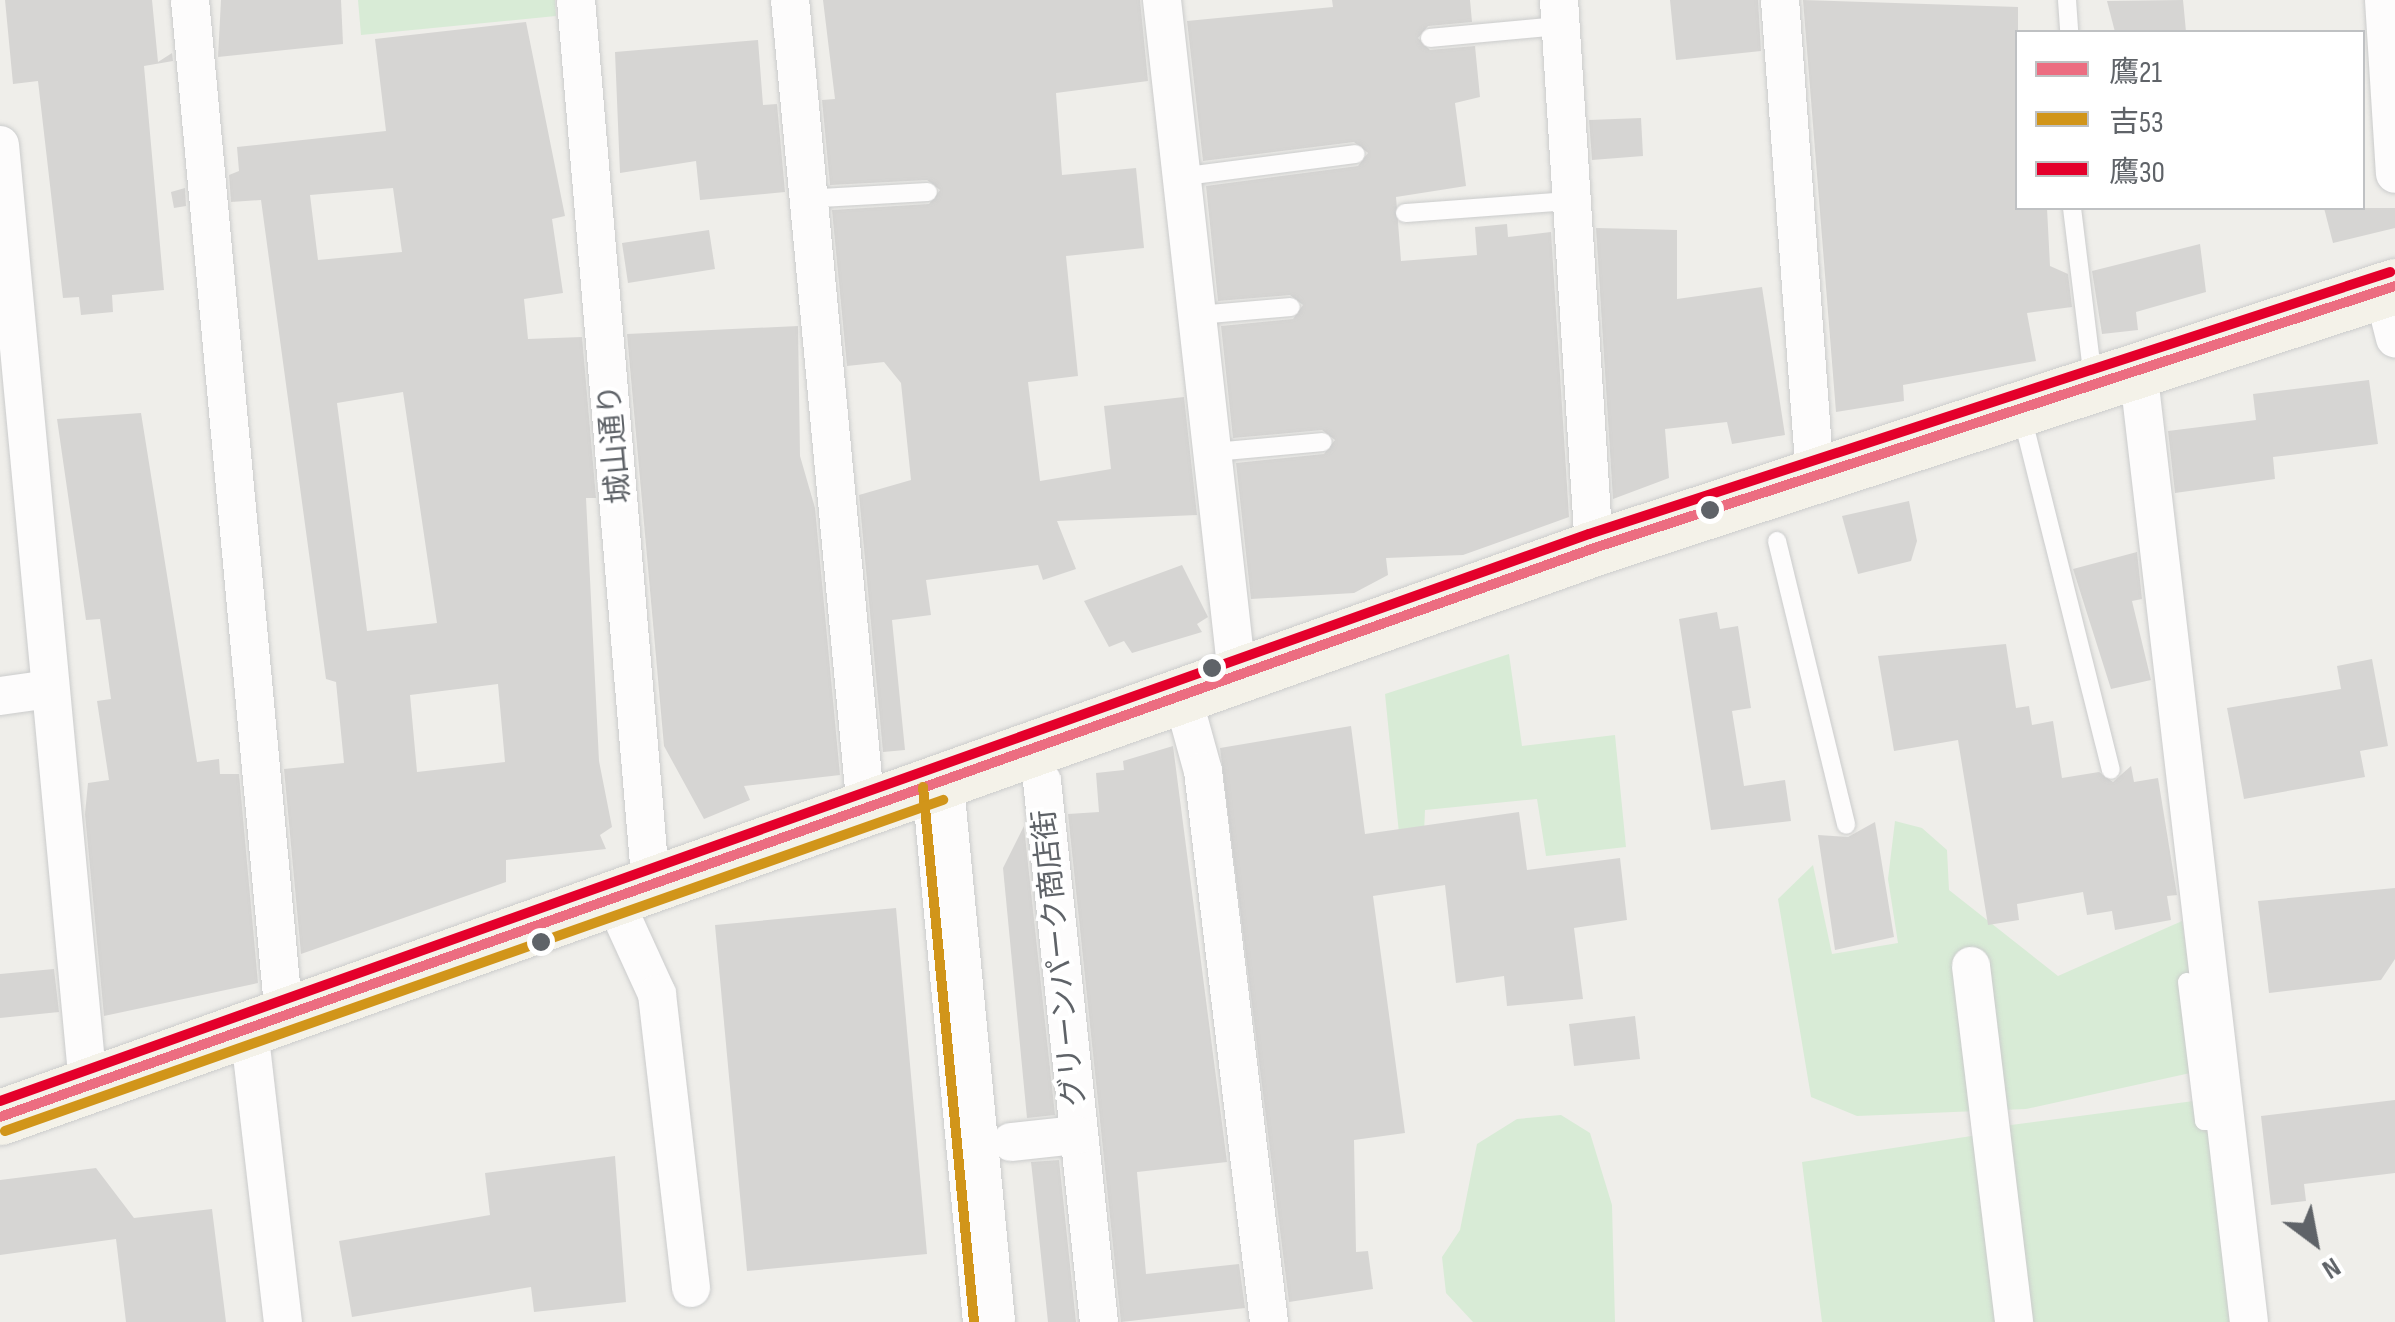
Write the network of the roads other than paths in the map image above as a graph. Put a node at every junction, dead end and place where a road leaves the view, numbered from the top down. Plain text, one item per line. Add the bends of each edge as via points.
1 (190, 0) edge
2 (576, 0) edge
3 (790, 0) edge
4 (1162, 0) edge
5 (1780, 0) edge
6 (2067, 0) edge
7 (2384, 0) edge
8 (1560, 13) edge
9 (2069, 30) edge
10 (1430, 38) dead end
11 (0, 144) edge
12 (1356, 154) dead end
13 (2395, 174) edge
14 (1179, 177) junction
15 (928, 192) dead end
16 (803, 199) junction
17 (1568, 201) junction
18 (2073, 210) edge
19 (1405, 213) dead end
20 (7, 295) edge
21 (2391, 305) edge
22 (1291, 308) dead end
23 (1198, 315) junction
24 (2116, 376) junction
25 (2027, 436) dead end
26 (1323, 442) dead end
27 (1215, 452) junction
28 (1815, 476) junction
29 (1777, 541) dead end
30 (1594, 548) junction
31 (1237, 675) junction
32 (50, 689) junction
33 (1182, 695) junction
34 (0, 696) edge
35 (2111, 770) dead end
36 (1042, 781) dead end
37 (938, 786) junction
38 (866, 810) junction
39 (1846, 825) dead end
40 (638, 906) junction
41 (1971, 966) dead end
42 (2187, 982) dead end
43 (266, 1023) junction
44 (88, 1085) junction
45 (0, 1117) edge
46 (2226, 1121) junction
47 (1077, 1135) junction
48 (1011, 1142) dead end
49 (691, 1288) dead end
50 (282, 1322) edge
51 (989, 1322) edge
52 (1099, 1322) edge
53 (1269, 1322) edge
54 (2014, 1322) edge
55 (2249, 1322) edge

1 - 43 street
2 - 40 street, 城山通り
3 - 16 street
4 - 14 street
5 - 28 street
6 - 9 lane
7 - 13 street
8 - 10 lane
8 - 17 street
11 - 20 street
12 - 14 lane
14 - 23 street
15 - 16 lane
16 - 38 street
17 - 19 lane
17 - 30 street
18 - 24 lane
20 - 32 street
21 - 24 main road
22 - 23 lane
23 - 27 street
24 - 28 main road
24 - 46 street
25 - 35 lane
26 - 27 lane
27 - 31 street
28 - 30 main road
29 - 39 lane
30 - 31 main road
31 - 33 main road
32 - 34 street
32 - 44 street
33 - 37 main road
33 - 53 street via 1202,770
36 - 47 street, グリーンパーク商店街
37 - 38 main road
37 - 51 street
38 - 40 main road
40 - 43 main road
40 - 49 street, 城山通り via 657,994
41 - 54 street
42 - 46 lane via 2204,1122
43 - 44 main road
43 - 50 street
44 - 45 main road
46 - 55 street
47 - 48 street, グリーンパーク商店街
47 - 52 street, グリーンパーク商店街

